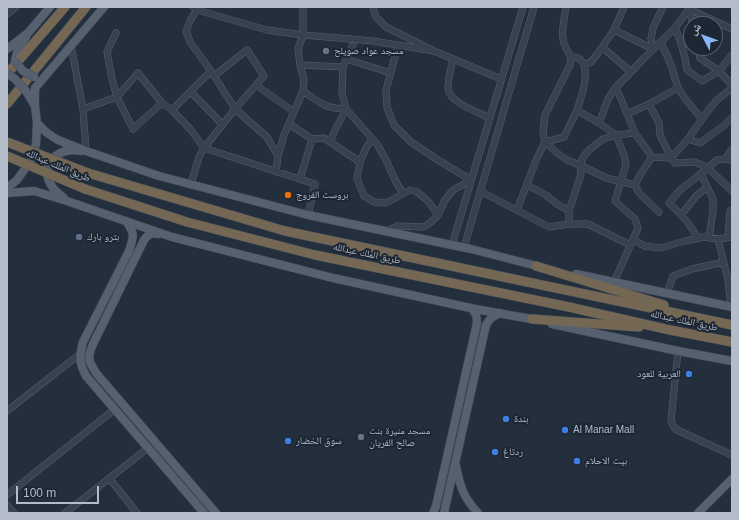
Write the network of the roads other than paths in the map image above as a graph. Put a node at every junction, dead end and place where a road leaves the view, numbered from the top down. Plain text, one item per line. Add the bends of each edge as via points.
1 (16, 7) edge
2 (50, 7) edge
3 (65, 7) edge
4 (86, 7) edge
5 (104, 7) edge
6 (303, 7) edge
7 (373, 7) edge
8 (534, 7) edge
9 (566, 7) edge
10 (624, 7) edge
11 (195, 8) edge
12 (521, 8) edge
13 (661, 8) edge
14 (689, 8) edge
15 (7, 14) edge
16 (675, 28) junction
17 (732, 29) edge
18 (614, 30) junction
19 (28, 33) junction
20 (116, 33) dead end
21 (303, 35) junction
22 (355, 40) junction
23 (661, 42) junction
24 (71, 46) junction
25 (398, 46) junction
26 (602, 47) junction
27 (7, 49) edge
28 (653, 50) junction
29 (434, 51) junction
30 (732, 55) edge
31 (700, 56) edge
32 (571, 57) junction
33 (346, 59) junction
34 (454, 60) junction
35 (300, 65) junction
36 (584, 65) junction
37 (343, 67) junction
38 (719, 71) junction
39 (48, 72) junction
40 (631, 72) junction
41 (391, 73) junction
42 (7, 74) edge
43 (213, 74) junction
44 (501, 79) junction
45 (256, 85) junction
46 (732, 85) edge
47 (616, 87) junction
48 (678, 88) junction
49 (732, 88) edge
50 (303, 91) junction
51 (191, 92) junction
52 (117, 97) junction
53 (162, 103) junction
54 (7, 104) edge
55 (649, 104) junction
56 (35, 106) junction
57 (235, 109) junction
58 (346, 109) junction
59 (83, 110) junction
60 (172, 110) junction
61 (577, 110) junction
62 (294, 112) junction
63 (626, 114) junction
64 (490, 118) junction
65 (732, 118) edge
66 (702, 119) junction
67 (37, 123) junction
68 (599, 123) junction
69 (222, 124) junction
70 (289, 124) junction
71 (635, 133) junction
72 (616, 135) junction
73 (312, 139) junction
74 (372, 139) junction
75 (688, 139) junction
76 (7, 142) edge
77 (330, 142) junction
78 (545, 142) junction
79 (204, 148) junction
80 (732, 149) edge
81 (86, 151) junction
82 (7, 156) edge
83 (278, 156) junction
84 (652, 157) junction
85 (671, 158) junction
86 (725, 159) junction
87 (732, 161) edge
88 (360, 162) junction
89 (580, 165) junction
90 (708, 168) junction
91 (276, 172) junction
92 (701, 174) junction
93 (300, 179) junction
94 (472, 180) junction
95 (620, 182) junction
96 (191, 184) junction
97 (527, 185) junction
98 (635, 185) junction
99 (7, 188) edge
100 (707, 188) junction
101 (480, 191) junction
102 (732, 191) edge
103 (7, 193) edge
104 (403, 193) junction
105 (67, 201) junction
106 (517, 210) junction
107 (732, 210) edge
108 (570, 211) junction
109 (659, 212) dead end
110 (682, 214) junction
111 (308, 215) junction
112 (438, 215) junction
113 (461, 215) junction
114 (472, 219) junction
115 (126, 221) junction
116 (569, 224) junction
117 (387, 231) junction
118 (172, 237) junction
119 (730, 237) edge
120 (698, 238) junction
121 (709, 238) junction
122 (718, 239) junction
123 (632, 242) junction
124 (452, 245) junction
125 (464, 247) junction
126 (724, 262) junction
127 (536, 266) junction
128 (614, 282) junction
129 (667, 293) junction
130 (731, 306) edge
131 (471, 308) junction
132 (500, 313) junction
133 (532, 319) junction
134 (716, 322) junction
135 (732, 325) edge
136 (670, 330) junction
137 (732, 342) edge
138 (678, 351) junction
139 (80, 354) junction
140 (732, 362) edge
141 (115, 409) junction
142 (7, 410) edge
143 (148, 448) junction
144 (732, 455) edge
145 (455, 462) junction
146 (109, 478) junction
147 (732, 479) edge
148 (7, 495) edge
149 (7, 505) edge
150 (73, 511) edge
151 (14, 513) edge
152 (65, 513) edge
153 (137, 513) edge
154 (204, 513) edge
155 (216, 513) edge
156 (433, 513) edge
157 (444, 513) edge
158 (478, 513) edge
159 (698, 513) edge

1 - 15 street
2 - 19 main road
3 - 42 highway
4 - 54 highway
5 - 24 main road
6 - 21 street
7 - 29 street via 376,17 386,27
8 - 101 street
9 - 32 street via 562,35
10 - 18 street
11 - 21 street via 267,30
11 - 43 street via 186,31 190,42
12 - 44 street
13 - 28 street via 651,39
14 - 16 street
14 - 17 street
16 - 23 street
16 - 38 street via 681,41 687,70 702,81
18 - 26 street
18 - 28 street
19 - 27 main road
19 - 39 main road, bridge via 15,61 23,71 34,77
20 - 52 street via 107,52
21 - 22 street
21 - 35 street via 298,49
22 - 25 street
22 - 33 street
23 - 28 street
23 - 48 street
24 - 39 main road
24 - 59 street
25 - 29 street
25 - 41 street
26 - 36 street via 591,62
26 - 40 street
28 - 40 street
29 - 34 street
30 - 38 street
31 - 38 street
32 - 36 street via 578,58
32 - 78 street via 570,65 545,115
33 - 37 street
33 - 41 street
34 - 44 street
34 - 64 street via 449,77 448,89 451,96
35 - 37 street
35 - 50 street via 304,80
36 - 61 street via 584,87
37 - 58 street via 342,93
38 - 46 street
39 - 56 main road via 35,88
40 - 47 street
41 - 94 street via 386,90 387,108 394,125 411,142
42 - 56 main road, bridge via 26,91
43 - 45 street via 247,50 264,76
43 - 51 street
43 - 57 street
44 - 64 street
45 - 57 street
45 - 62 street
47 - 63 street
47 - 68 street
48 - 55 street
48 - 66 street
49 - 66 street via 717,100
50 - 58 street via 321,104 335,109
50 - 62 street
51 - 60 street
51 - 69 street
52 - 53 street via 138,73
52 - 53 street via 133,129
52 - 59 street
53 - 60 street
55 - 63 street
55 - 85 street
56 - 67 main road
57 - 69 street
57 - 83 street via 267,138
58 - 74 street
58 - 77 street
59 - 81 street
60 - 79 street
61 - 68 street
61 - 78 street via 564,137
62 - 70 street
63 - 71 street
64 - 94 street
65 - 75 street via 700,143
66 - 75 street
67 - 81 main road via 58,140
67 - 99 main road via 36,144 31,160 17,180
68 - 72 street
69 - 79 street
70 - 73 street
70 - 83 street
71 - 72 street
71 - 84 street
72 - 89 street via 603,139 589,150
72 - 95 street via 626,164
73 - 77 street via 324,138
73 - 93 street
74 - 88 street
74 - 104 street
75 - 85 street
76 - 134 highway, طريق الملك عبدالله, bridge via 88,173 285,231
77 - 88 street
78 - 89 street via 567,160
78 - 97 street
79 - 91 street
79 - 96 street
80 - 86 street
81 - 96 main road
81 - 105 main road via 71,150 62,153 53,158 48,167 47,178 53,189
82 - 136 highway, طريق الملك عبدالله, bridge via 85,189 187,222 315,255
83 - 91 street
84 - 85 street
84 - 98 street
85 - 90 street via 676,163 695,162
86 - 87 street
86 - 90 street via 717,160
88 - 104 street via 357,179 364,196 374,202 386,203
89 - 95 street
89 - 108 street via 581,174
90 - 92 street
90 - 102 street
91 - 93 street
92 - 100 street
92 - 110 street via 680,190 669,203
93 - 111 street via 314,184
94 - 112 street via 453,190
94 - 113 street
95 - 98 street
95 - 123 street via 616,200 635,219 638,228
96 - 111 main road
97 - 106 street
97 - 108 street
98 - 109 street via 639,193
100 - 110 street via 696,196
100 - 121 street via 713,199 714,210
101 - 106 street
101 - 114 street
103 - 105 main road via 34,191
104 - 112 street via 410,190 417,192 428,201
105 - 115 main road
106 - 116 street via 549,227
107 - 119 street
108 - 116 street
110 - 120 street
111 - 117 main road
112 - 117 street via 424,227 398,226
113 - 114 street
113 - 124 street
114 - 125 street
115 - 118 main road
115 - 139 main road via 132,230 133,238 129,251 83,342
116 - 123 street via 588,224
117 - 124 main road
118 - 131 main road via 333,278
118 - 155 main road via 154,233 149,234 144,240 92,344 89,362
119 - 122 street
120 - 121 street
120 - 123 street via 660,248
121 - 122 street
122 - 126 street
123 - 128 street
124 - 125 main road
125 - 127 main road
126 - 129 street via 673,276
126 - 130 street
127 - 128 main road
127 - 134 highway
128 - 129 main road
129 - 130 main road
131 - 132 main road
131 - 156 main road via 476,313 477,323
132 - 133 main road
132 - 145 main road via 493,316 486,325
133 - 136 highway
133 - 138 main road
134 - 135 highway, طريق الملك عبدالله
136 - 137 highway, طريق الملك عبدالله
138 - 140 main road
138 - 144 street via 671,415 673,426
139 - 141 main road via 86,376
139 - 142 street
141 - 143 main road
141 - 148 street
143 - 146 street
143 - 154 main road
145 - 157 main road
145 - 158 main road via 463,494
146 - 150 street
146 - 153 street
147 - 159 main road
149 - 151 street
150 - 152 street

